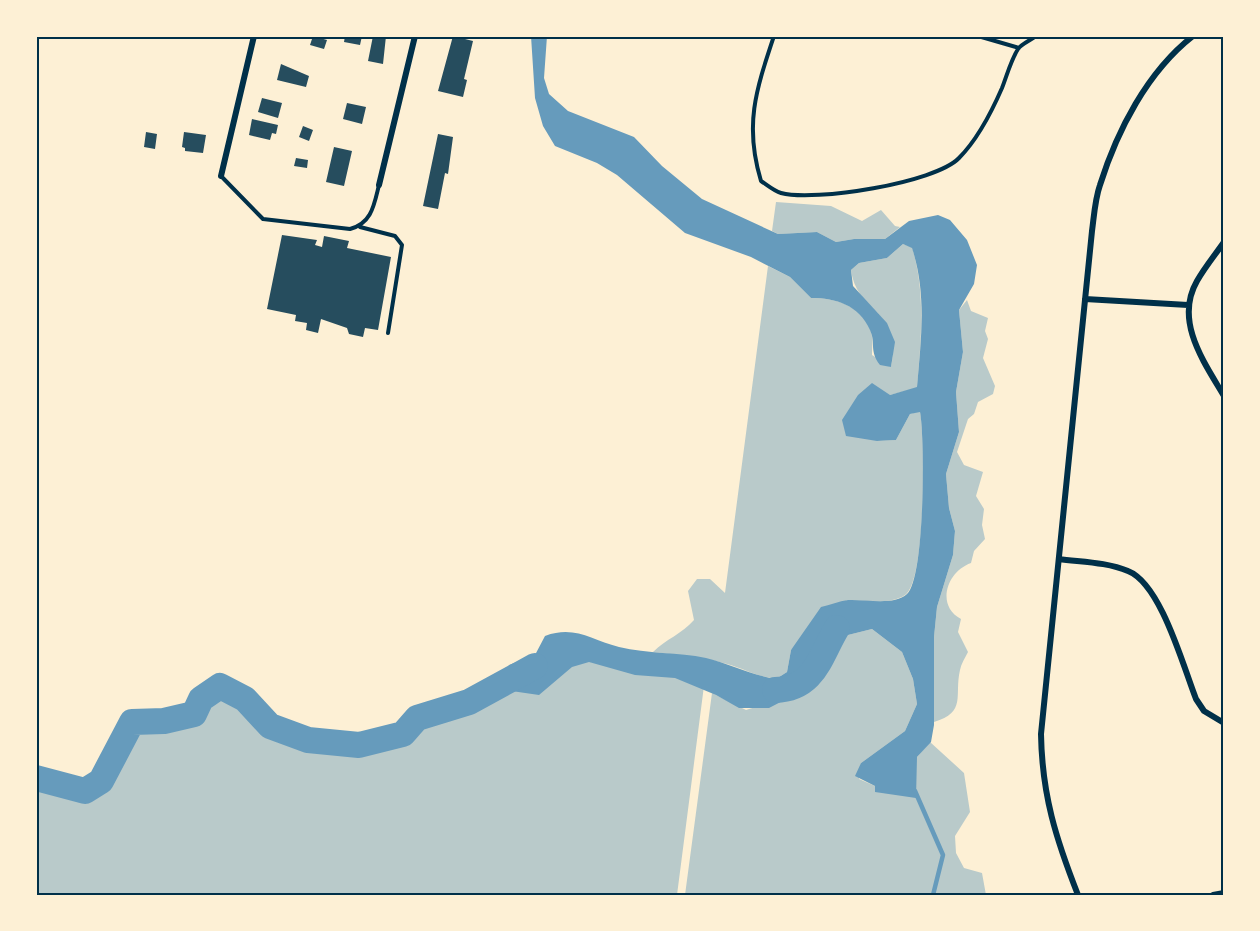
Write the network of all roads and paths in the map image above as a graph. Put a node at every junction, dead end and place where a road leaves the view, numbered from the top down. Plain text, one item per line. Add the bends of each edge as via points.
1 (254, 36) edge
2 (415, 36) edge
3 (774, 36) edge
4 (978, 36) edge
5 (1036, 36) edge
6 (1192, 36) edge
7 (1018, 48) junction
8 (221, 176) joint
9 (379, 185) joint
10 (359, 226) junction
11 (1224, 242) edge
12 (1085, 299) junction
13 (1188, 305) junction
14 (388, 333) dead end
15 (1224, 396) edge
16 (1059, 559) junction
17 (1224, 723) edge
18 (1224, 893) edge
19 (1078, 895) edge
20 (1213, 895) edge

1 - 8 street
2 - 9 street
3 - 7 lane via 759,80 752,122 753,153 761,181 780,193 811,195 875,189 925,175 958,160 1000,92
4 - 7 lane
5 - 7 lane
6 - 12 street via 1129,114 1099,186
8 - 10 lane via 263,219 350,229
9 - 10 lane via 368,219
10 - 14 lane via 395,236 402,245
11 - 13 street via 1198,280
12 - 13 street
12 - 16 street
13 - 15 street via 1194,342
16 - 17 street via 1111,566 1140,578 1157,599 1196,699 1204,711
16 - 19 street via 1041,734 1042,766 1049,815
18 - 20 street

